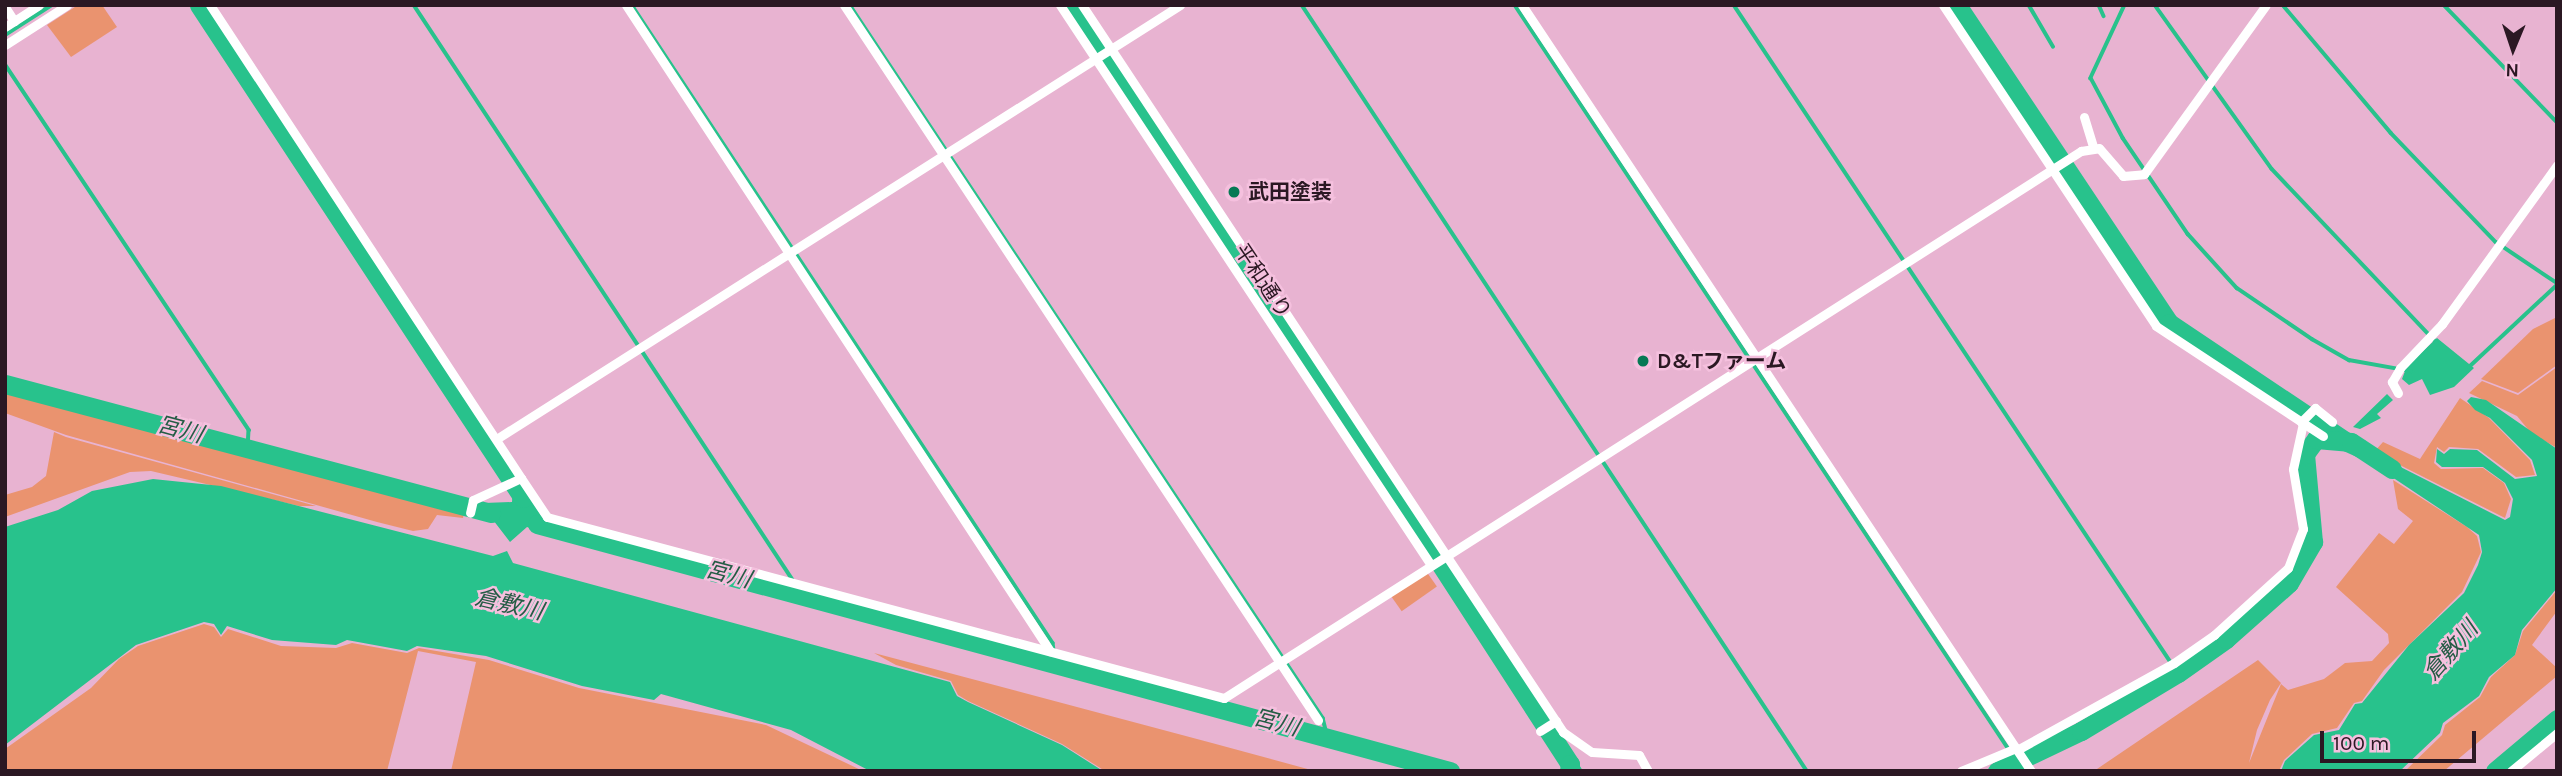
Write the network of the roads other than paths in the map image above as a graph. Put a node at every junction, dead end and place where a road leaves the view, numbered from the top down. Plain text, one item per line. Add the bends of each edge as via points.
1 (39, 5) edge
2 (67, 5) edge
3 (210, 5) edge
4 (626, 5) edge
5 (844, 5) edge
6 (1060, 5) edge
7 (1082, 5) edge
8 (1180, 5) edge
9 (1522, 5) edge
10 (1943, 5) edge
11 (2266, 5) edge
12 (5, 7) edge
13 (19, 24) edge
14 (5, 45) edge
15 (1109, 50) junction
16 (1096, 59) junction
17 (2084, 117) dead end
18 (2093, 148) junction
19 (947, 154) junction
20 (2557, 165) edge
21 (2058, 166) junction
22 (792, 252) junction
23 (1752, 361) junction
24 (2395, 391) dead end
25 (2305, 418) junction
26 (2332, 422) dead end
27 (2323, 436) dead end
28 (498, 438) junction
29 (520, 479) junction
30 (471, 509) dead end
31 (1445, 556) junction
32 (1432, 565) junction
33 (1054, 652) junction
34 (1283, 660) junction
35 (1318, 720) dead end
36 (1554, 722) junction
37 (1541, 731) dead end
38 (2557, 733) edge
39 (2015, 750) junction
40 (2030, 770) edge
41 (1648, 771) edge
42 (1961, 771) edge
43 (2511, 771) edge

1 - 13 street
2 - 13 street
3 - 28 street
4 - 22 street
5 - 19 street
6 - 16 street
7 - 15 street, 平和通り
8 - 15 street
9 - 23 street
10 - 21 street
11 - 18 street via 2146,172 2123,176 2104,151
12 - 13 street
13 - 14 street
15 - 16 street
15 - 31 street, 平和通り
16 - 19 street
16 - 32 street
17 - 18 street
18 - 21 street
19 - 22 street
19 - 34 street
20 - 24 street via 2432,337 2399,371
21 - 23 street
21 - 25 street via 2163,333
22 - 28 street
22 - 33 street
23 - 31 street
23 - 39 street
25 - 26 street via 2315,408
25 - 27 street
25 - 39 street via 2293,469 2304,517 2298,552 2243,610 2172,664
28 - 29 street
29 - 30 street
29 - 33 street via 547,517
31 - 32 street
31 - 36 street, 平和通り
32 - 34 street
33 - 34 street via 1224,698
34 - 35 street
36 - 37 street
36 - 41 street, 平和通り via 1586,749 1639,755
38 - 43 street
39 - 40 street
39 - 42 street

